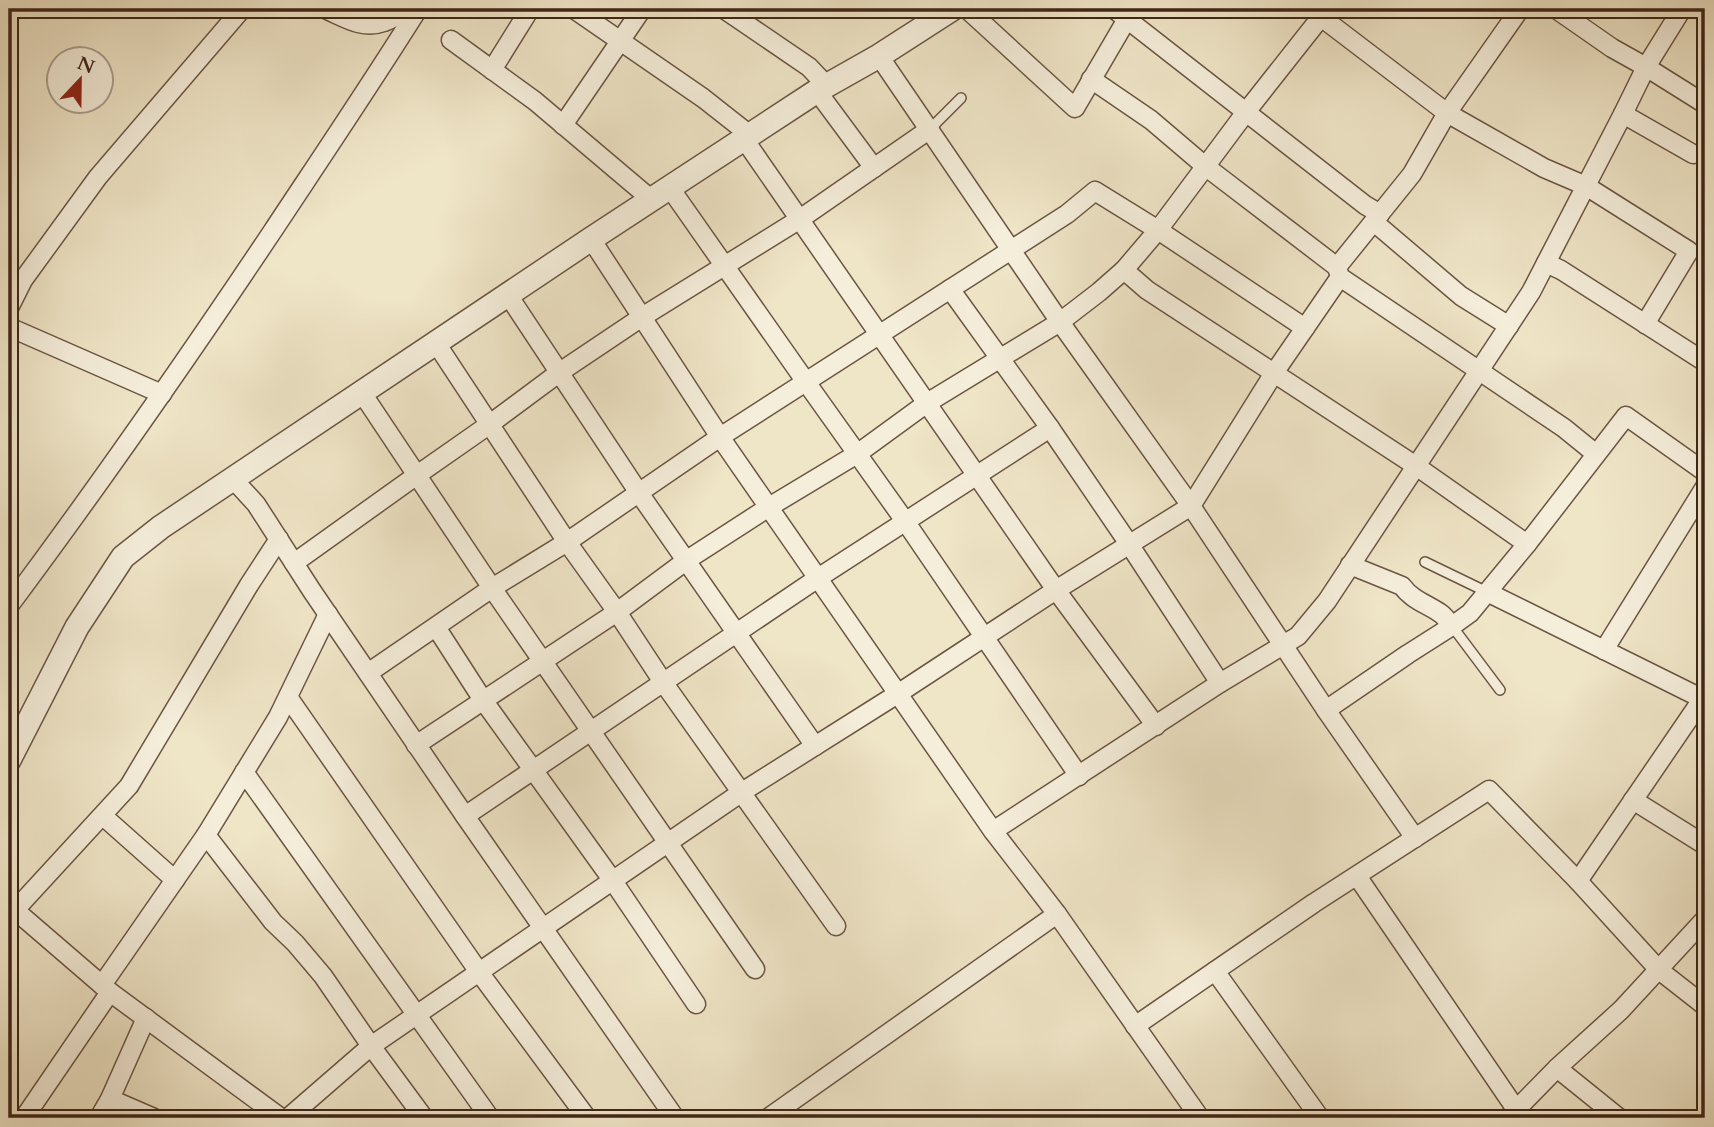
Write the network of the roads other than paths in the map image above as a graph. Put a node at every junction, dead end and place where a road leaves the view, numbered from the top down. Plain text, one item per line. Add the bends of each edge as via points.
1 (242, 9) edge
2 (325, 9) edge
3 (530, 9) edge
4 (642, 9) edge
5 (724, 9) edge
6 (952, 9) edge
7 (967, 9) edge
8 (1520, 9) edge
9 (1556, 9) edge
10 (1682, 9) edge
11 (580, 10) edge
12 (416, 11) edge
13 (1317, 13) edge
14 (1120, 14) edge
15 (451, 40) dead end
16 (621, 41) junction
17 (879, 56) junction
18 (1646, 66) junction
19 (492, 70) junction
20 (1091, 79) junction
21 (822, 89) junction
22 (961, 98) dead end
23 (1705, 104) edge
24 (1245, 112) junction
25 (1447, 113) junction
26 (1623, 114) junction
27 (563, 125) junction
28 (930, 129) junction
29 (747, 137) junction
30 (1693, 154) dead end
31 (1205, 166) junction
32 (874, 168) junction
33 (1586, 186) junction
34 (661, 194) junction
35 (1377, 218) junction
36 (800, 219) junction
37 (1158, 230) junction
38 (591, 239) junction
39 (1011, 251) junction
40 (1546, 263) junction
41 (724, 266) junction
42 (1124, 270) junction
43 (1339, 272) junction
44 (950, 289) junction
45 (508, 295) junction
46 (9, 308) edge
47 (642, 317) junction
48 (1060, 322) junction
49 (1646, 324) junction
50 (1509, 326) junction
51 (9, 327) edge
52 (1306, 328) junction
53 (879, 334) junction
54 (436, 343) junction
55 (999, 359) junction
56 (1705, 362) edge
57 (1479, 371) junction
58 (560, 372) junction
59 (1275, 373) junction
60 (806, 382) junction
61 (362, 393) junction
62 (162, 394) junction
63 (926, 403) junction
64 (490, 424) junction
65 (1050, 428) junction
66 (720, 437) junction
67 (857, 454) junction
68 (1596, 454) junction
69 (1416, 466) junction
70 (416, 475) junction
71 (977, 476) junction
72 (233, 479) junction
73 (1705, 485) edge
74 (639, 493) junction
75 (1191, 506) junction
76 (769, 507) junction
77 (905, 521) junction
78 (279, 540) junction
79 (567, 542) junction
80 (1129, 544) junction
81 (1527, 544) junction
82 (687, 560) junction
83 (1425, 562) dead end
84 (294, 563) junction
85 (1350, 565) junction
86 (818, 578) junction
87 (492, 588) junction
88 (1056, 590) junction
89 (1487, 592) junction
90 (9, 606) edge
91 (617, 612) junction
92 (328, 614) junction
93 (436, 626) junction
94 (1452, 626) junction
95 (737, 632) junction
96 (985, 637) junction
97 (1283, 645) junction
98 (1604, 650) junction
99 (543, 660) junction
100 (368, 673) junction
101 (663, 682) junction
102 (1220, 683) junction
103 (1500, 690) dead end
104 (899, 693) junction
105 (288, 697) junction
106 (1704, 698) edge
107 (484, 700) junction
108 (1326, 710) junction
109 (1156, 726) junction
110 (591, 730) junction
111 (416, 744) junction
112 (815, 746) junction
113 (9, 760) edge
114 (533, 770) junction
115 (244, 772) junction
116 (1079, 776) junction
117 (742, 792) junction
118 (1633, 800) junction
119 (103, 816) junction
120 (465, 816) junction
121 (993, 831) junction
122 (206, 835) junction
123 (1415, 838) junction
124 (669, 842) junction
125 (1705, 845) edge
126 (1357, 876) junction
127 (175, 880) junction
128 (613, 881) junction
129 (1578, 881) junction
130 (11, 912) edge
131 (1057, 914) junction
132 (1705, 919) edge
133 (836, 926) dead end
134 (543, 929) junction
135 (755, 969) dead end
136 (1659, 970) junction
137 (1215, 971) junction
138 (479, 972) junction
139 (106, 988) junction
140 (696, 1004) dead end
141 (1705, 1006) edge
142 (416, 1015) junction
143 (146, 1018) junction
144 (1135, 1026) junction
145 (371, 1046) junction
146 (1557, 1068) junction
147 (110, 1099) junction
148 (1515, 1116) edge
149 (24, 1118) edge
150 (99, 1118) edge
151 (154, 1118) edge
152 (281, 1118) edge
153 (288, 1118) edge
154 (424, 1118) edge
155 (490, 1118) edge
156 (587, 1118) edge
157 (675, 1118) edge
158 (768, 1118) edge
159 (1200, 1118) edge
160 (1321, 1118) edge
161 (1619, 1118) edge

1 - 46 street via 98,177 23,280
2 - 12 street via 364,26
3 - 19 street
4 - 16 street
5 - 21 street via 808,66
6 - 17 street
7 - 20 street via 1074,108
8 - 25 street
9 - 18 street
10 - 18 street
11 - 16 street
12 - 62 street
13 - 24 street
13 - 25 street
14 - 20 street
14 - 24 street
15 - 19 street
16 - 27 street
16 - 29 street via 703,97
17 - 21 street
17 - 28 street
18 - 23 street
18 - 26 street
19 - 27 street
20 - 31 street via 1151,120
21 - 29 street
21 - 32 street
22 - 28 lane
24 - 31 street
24 - 35 street
25 - 33 street via 1544,168
25 - 35 street via 1412,174
26 - 30 street
26 - 33 street
27 - 34 street
28 - 32 street
28 - 39 street
29 - 34 street
29 - 36 street
31 - 37 street
31 - 43 street
32 - 36 street
33 - 40 street
33 - 49 street via 1689,251
34 - 38 street
34 - 41 street
35 - 43 street
35 - 50 street via 1461,296
36 - 41 street
36 - 53 street
37 - 39 street via 1095,191
37 - 42 street
37 - 52 street
38 - 45 street
38 - 47 street
39 - 44 street
39 - 48 street
40 - 49 street
40 - 50 street
41 - 47 street
41 - 60 street
42 - 48 street
42 - 59 street via 1147,290
43 - 52 street
43 - 57 street
44 - 53 street
44 - 55 street
45 - 54 street
45 - 58 street
47 - 58 street
47 - 66 street
48 - 55 street
48 - 75 street
49 - 56 street
50 - 57 street
51 - 62 street
52 - 59 street
53 - 60 street
53 - 63 street
54 - 61 street
54 - 64 street
55 - 63 street
55 - 65 street
57 - 68 street
57 - 69 street
58 - 64 street
58 - 74 street
59 - 69 street
59 - 75 street
60 - 66 street
60 - 67 street
61 - 70 street
61 - 72 street
62 - 90 street
63 - 67 street
63 - 71 street
64 - 70 street
64 - 79 street
65 - 71 street
65 - 80 street
66 - 74 street
66 - 76 street
67 - 76 street
67 - 77 street
68 - 73 street via 1626,416
68 - 81 street
69 - 81 street
69 - 85 street
70 - 84 street
70 - 87 street
71 - 77 street
71 - 88 street
72 - 78 street
72 - 113 street via 123,556 77,627
73 - 98 street
74 - 79 street
74 - 82 street
75 - 80 street
75 - 97 street
76 - 82 street
76 - 86 street
77 - 86 street
77 - 96 street
78 - 84 street
78 - 119 street via 130,786
79 - 87 street
79 - 91 street
80 - 88 street
80 - 102 street
81 - 89 street
82 - 91 street
82 - 95 street
83 - 89 lane
84 - 92 street
85 - 94 street via 1402,586
85 - 97 street via 1298,636
86 - 95 street
86 - 104 street
87 - 93 street
87 - 99 street
88 - 96 street
88 - 109 street
89 - 94 street
89 - 98 street
91 - 99 street
91 - 101 street
92 - 100 street
92 - 105 street
93 - 100 street
93 - 107 street
94 - 103 lane
94 - 108 street
95 - 101 street
95 - 112 street
96 - 104 street
96 - 116 street
97 - 102 street
97 - 108 street
98 - 106 street
99 - 107 street
99 - 110 street
100 - 111 street
101 - 110 street
101 - 117 street
102 - 109 street
104 - 112 street
104 - 121 street
105 - 115 street
105 - 138 street
106 - 118 street
107 - 111 street
107 - 114 street
108 - 123 street
109 - 116 street
110 - 114 street
110 - 124 street
111 - 120 street
112 - 117 street
114 - 120 street
114 - 128 street
115 - 122 street
115 - 142 street
116 - 121 street
117 - 124 street
117 - 133 street
118 - 125 street
118 - 129 street
119 - 127 street
119 - 130 street
120 - 134 street
121 - 131 street
122 - 127 street
122 - 145 street via 273,922 323,976
123 - 126 street
123 - 129 street via 1489,790
124 - 128 street
124 - 135 street
126 - 137 street
126 - 148 street
127 - 139 street
128 - 134 street
128 - 140 street
129 - 136 street
130 - 139 street
131 - 144 street
131 - 158 street
132 - 136 street
134 - 138 street
134 - 157 street
136 - 141 street
136 - 146 street
137 - 144 street
137 - 160 street
138 - 142 street
138 - 156 street
139 - 143 street
139 - 149 street
142 - 145 street
142 - 155 street
143 - 147 street
143 - 152 street
144 - 159 street
145 - 153 street
145 - 154 street
146 - 148 street
146 - 161 street
147 - 150 street
147 - 151 street

